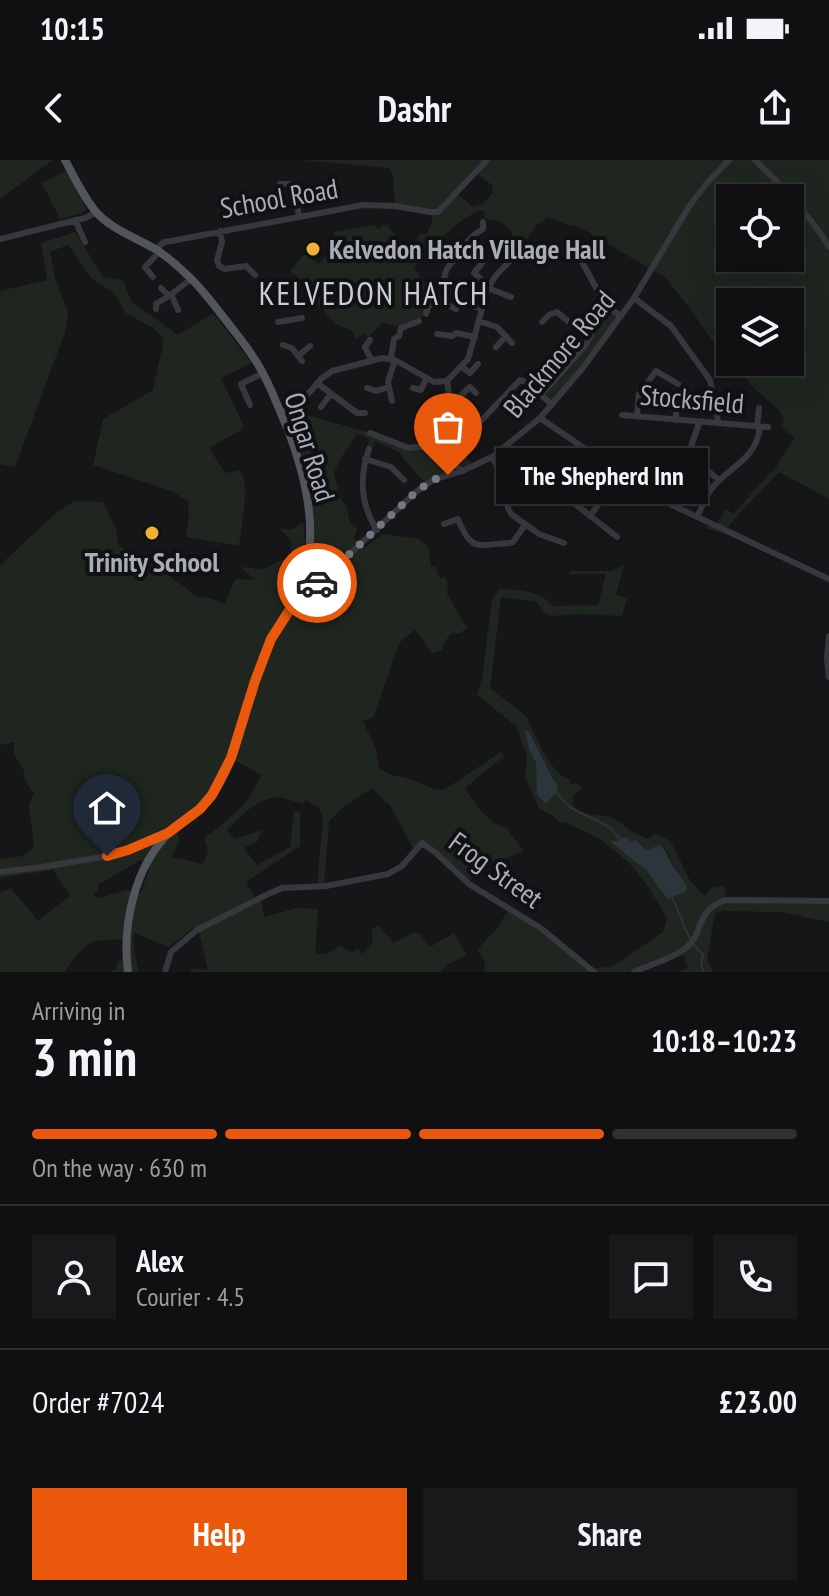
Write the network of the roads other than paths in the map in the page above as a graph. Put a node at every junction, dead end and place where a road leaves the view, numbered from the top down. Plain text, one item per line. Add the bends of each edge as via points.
1 (65, 160) edge
2 (487, 160) edge
3 (729, 160) edge
4 (755, 160) edge
5 (280, 184) dead end
6 (97, 212) junction
7 (299, 216) junction
8 (75, 220) junction
9 (485, 228) dead end
10 (220, 231) junction
11 (0, 239) edge
12 (498, 241) dead end
13 (85, 242) dead end
14 (829, 247) edge
15 (157, 251) junction
16 (558, 254) dead end
17 (479, 257) dead end
18 (138, 261) dead end
19 (145, 267) junction
20 (255, 275) dead end
21 (153, 277) dead end
22 (191, 279) junction
23 (489, 287) junction
24 (161, 288) dead end
25 (450, 293) junction
26 (170, 295) junction
27 (511, 297) dead end
28 (634, 298) junction
29 (461, 300) junction
30 (450, 306) dead end
31 (606, 306) junction
32 (156, 309) dead end
33 (482, 309) junction
34 (178, 310) dead end
35 (426, 314) dead end
36 (621, 316) junction
37 (302, 318) dead end
38 (419, 321) dead end
39 (479, 321) junction
40 (278, 322) dead end
41 (542, 322) dead end
42 (437, 334) dead end
43 (506, 336) junction
44 (475, 337) junction
45 (588, 338) junction
46 (370, 340) dead end
47 (512, 343) dead end
48 (283, 345) dead end
49 (310, 346) dead end
50 (496, 347) dead end
51 (393, 359) junction
52 (372, 361) junction
53 (478, 364) dead end
54 (462, 367) junction
55 (263, 373) junction
56 (424, 377) junction
57 (447, 381) junction
58 (317, 383) junction
59 (678, 384) dead end
60 (389, 387) junction
61 (367, 388) dead end
62 (413, 388) dead end
63 (476, 393) dead end
64 (331, 394) junction
65 (541, 395) junction
66 (676, 400) dead end
67 (392, 401) dead end
68 (250, 405) dead end
69 (552, 405) junction
70 (293, 406) junction
71 (321, 407) dead end
72 (759, 408) dead end
73 (281, 413) junction
74 (365, 413) dead end
75 (305, 414) dead end
76 (622, 415) dead end
77 (637, 415) junction
78 (462, 417) dead end
79 (540, 418) junction
80 (676, 420) junction
81 (699, 422) junction
82 (718, 423) junction
83 (758, 427) junction
84 (768, 427) dead end
85 (370, 433) dead end
86 (369, 449) dead end
87 (492, 457) junction
88 (365, 459) junction
89 (462, 471) junction
90 (538, 473) dead end
91 (620, 475) junction
92 (404, 480) dead end
93 (719, 480) junction
94 (590, 516) junction
95 (697, 517) junction
96 (444, 524) dead end
97 (525, 525) junction
98 (377, 530) junction
99 (617, 537) dead end
100 (564, 543) dead end
101 (829, 579) edge
102 (303, 581) junction
103 (829, 636) edge
104 (829, 677) edge
105 (156, 843) junction
106 (0, 872) edge
107 (829, 901) edge
108 (128, 972) edge
109 (165, 972) edge
110 (594, 972) edge
111 (634, 972) edge

1 - 6 main road, Ongar Road
2 - 7 street, School Road via 438,212 380,204
3 - 28 street, Blackmore Road via 690,205
4 - 14 street via 815,223
5 - 7 street via 294,187
6 - 8 street
6 - 15 main road, Ongar Road
7 - 10 street, School Road
8 - 11 street
8 - 13 street
9 - 25 street via 466,242 447,268 444,279
10 - 15 street, School Road via 164,242
10 - 20 street via 217,268 246,266
12 - 23 street via 513,258
15 - 19 street
15 - 22 main road, Ongar Road
16 - 31 street via 566,244
17 - 23 street via 483,262 474,273
18 - 19 street
19 - 21 street
22 - 26 street
22 - 55 main road, Ongar Road
23 - 27 street
23 - 33 street
24 - 26 street
25 - 29 street
25 - 35 street via 431,299
26 - 32 street
26 - 34 street
28 - 36 street, Blackmore Road
28 - 82 street via 671,326 710,380
29 - 30 street via 456,309
29 - 33 street
31 - 36 street
31 - 45 street
33 - 39 street
36 - 69 street, Blackmore Road
37 - 40 street
38 - 51 street via 401,328 394,339
39 - 43 street
39 - 44 street
41 - 45 street via 559,313
42 - 44 street
43 - 47 street
43 - 50 street
44 - 54 street
45 - 65 street
46 - 52 street via 365,347
48 - 49 street via 300,358
51 - 52 street
51 - 56 street
51 - 60 street
52 - 58 street via 332,371
53 - 54 street via 470,373
54 - 57 street
55 - 68 street via 241,384
55 - 73 main road, Ongar Road
56 - 57 street
56 - 62 street via 421,390
57 - 63 street via 456,400 470,387
58 - 64 street
58 - 70 street
59 - 77 street via 656,371 639,394
60 - 61 street
60 - 67 street
64 - 71 street
64 - 74 street via 344,408
65 - 69 street
65 - 78 street via 520,380 478,424
66 - 80 street
69 - 79 street, Blackmore Road
70 - 73 street
70 - 75 street
72 - 83 street, Stocksfield
73 - 102 main road, Ongar Road via 309,510 310,554
76 - 77 street, Stocksfield
77 - 80 street, Stocksfield
79 - 87 street, Blackmore Road
79 - 91 street
80 - 81 street, Stocksfield
81 - 82 street, Stocksfield
81 - 93 street via 690,456
82 - 83 street, Stocksfield
83 - 84 street, Stocksfield
83 - 93 street via 749,454
85 - 89 street via 409,448 433,445
86 - 88 street
87 - 89 street, Blackmore Road
87 - 97 street via 502,475 508,508
88 - 92 street via 391,467
88 - 98 street via 363,499
89 - 98 street, Blackmore Road via 426,484
90 - 94 street
91 - 94 street
91 - 95 street
93 - 95 street
94 - 99 street
95 - 101 street
96 - 97 street via 461,518 467,539 480,545 513,542
97 - 100 street
98 - 102 street, Blackmore Road via 317,583
102 - 105 main road, Ongar Road via 271,639 231,758 212,795
103 - 104 street
105 - 106 street via 114,855
105 - 108 main road, Ongar Road via 129,907
107 - 111 street via 725,900 706,912 688,947
109 - 110 street, Frog Street via 171,952 187,938 252,902 282,888 388,874 422,843 469,884 542,929

